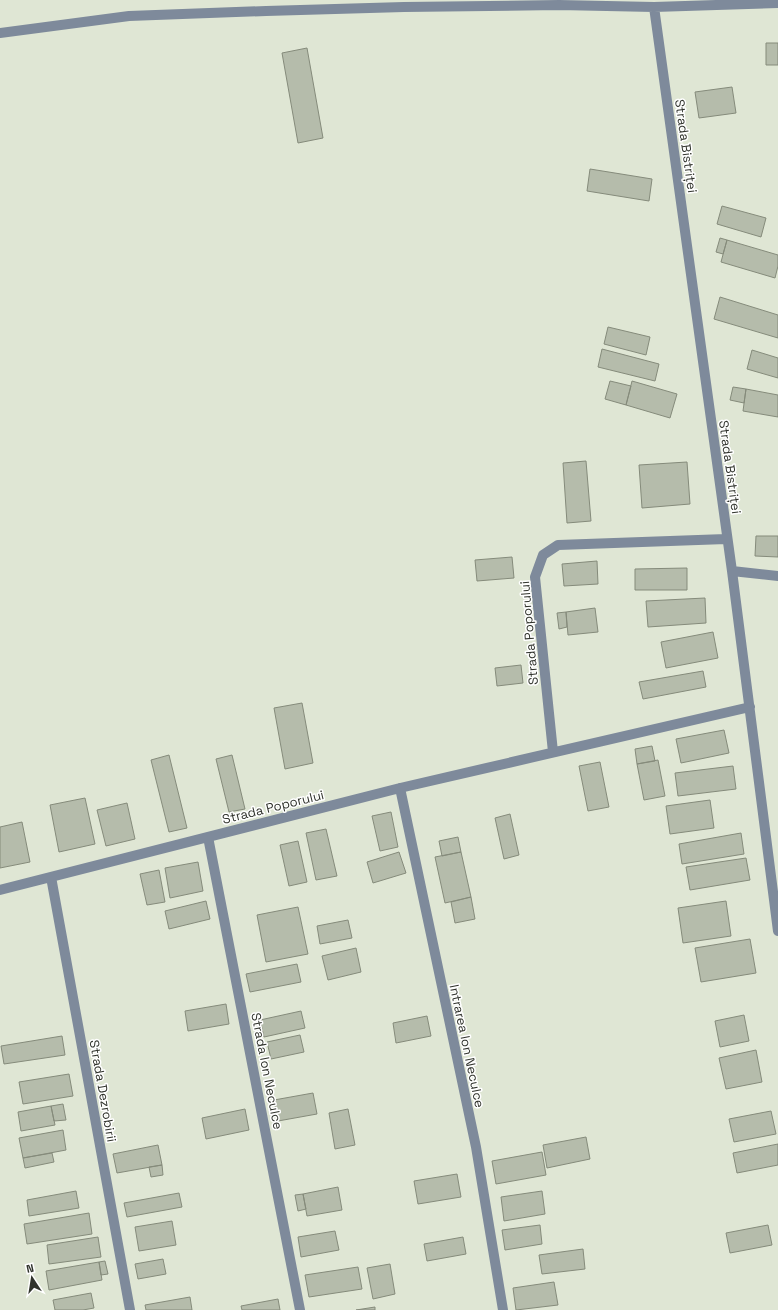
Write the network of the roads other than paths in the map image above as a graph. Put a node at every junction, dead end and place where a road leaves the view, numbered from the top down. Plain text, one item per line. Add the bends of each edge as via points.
1 (778, 3) edge
2 (654, 7) junction
3 (0, 33) edge
4 (726, 539) junction
5 (732, 571) junction
6 (778, 576) edge
7 (750, 707) junction
8 (553, 752) junction
9 (400, 788) junction
10 (208, 837) junction
11 (51, 877) junction
12 (0, 890) edge
13 (778, 931) edge
14 (130, 1310) edge
15 (300, 1310) edge
16 (503, 1310) edge

1 - 2 street
2 - 3 street via 404,7 129,16
2 - 4 street, Strada Bistriței
4 - 5 street, Strada Bistriței
4 - 8 street, Strada Poporului via 558,544 543,554 535,577
5 - 6 street
5 - 7 street, Strada Bistriței
7 - 8 street, Strada Poporului
7 - 13 street, Strada Bistriței
8 - 9 street, Strada Poporului
9 - 10 street, Strada Poporului
9 - 16 street, Intrarea Ion Neculce via 476,1147
10 - 11 street, Strada Poporului
10 - 15 street, Strada Ion Neculce
11 - 12 street, Strada Poporului
11 - 14 street, Strada Dezrobirii

